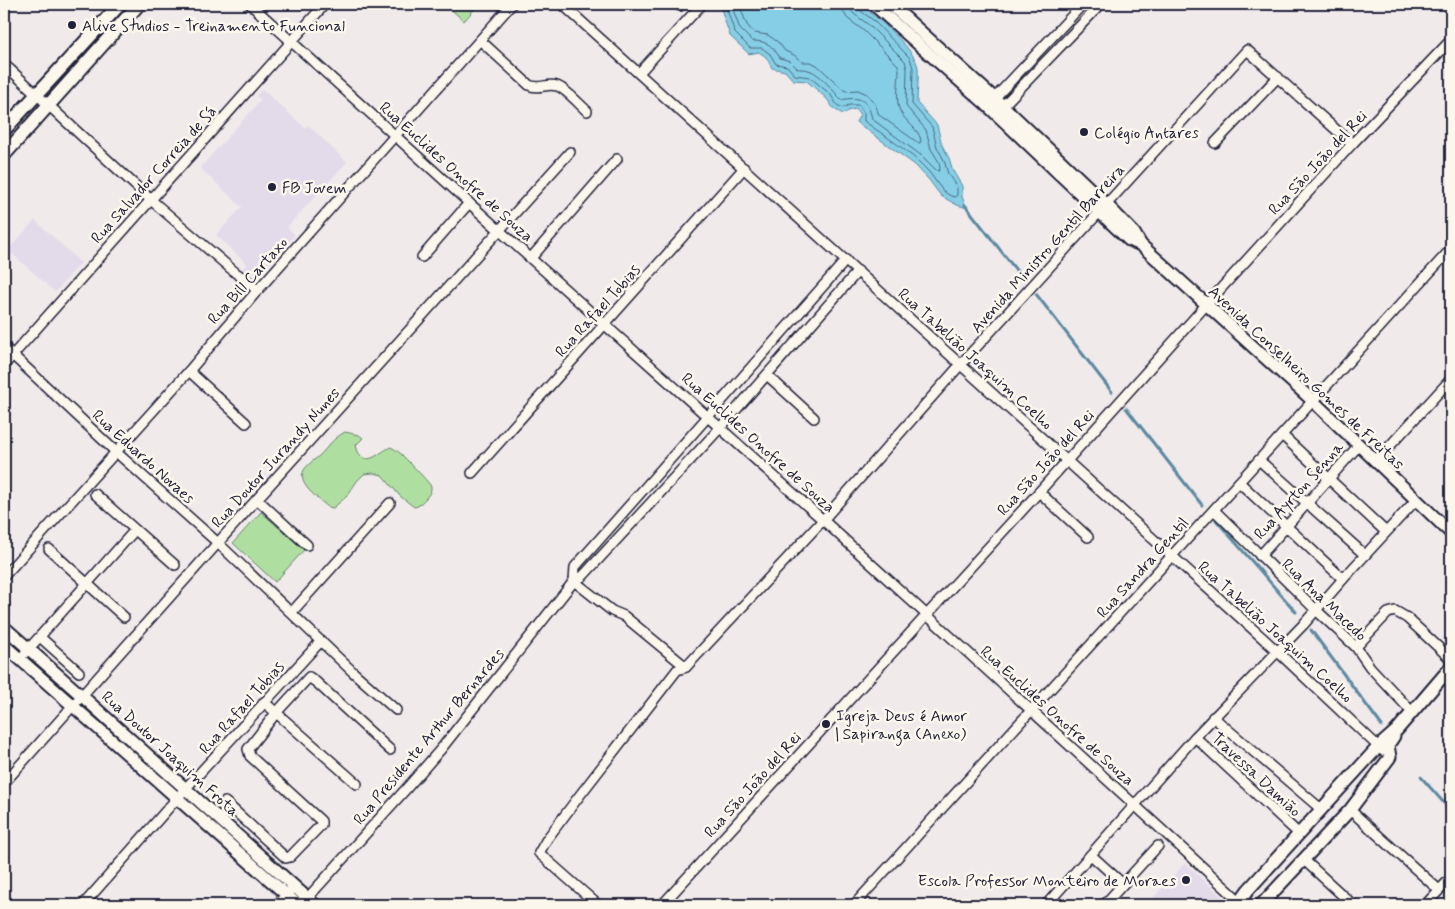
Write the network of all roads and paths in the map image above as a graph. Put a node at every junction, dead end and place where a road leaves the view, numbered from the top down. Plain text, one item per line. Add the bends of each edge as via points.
1 (120, 4) edge
2 (139, 4) edge
3 (250, 4) edge
4 (325, 4) edge
5 (512, 4) edge
6 (562, 4) edge
7 (702, 4) edge
8 (873, 4) edge
9 (1083, 4) edge
10 (1101, 4) edge
11 (890, 7) edge
12 (1451, 40) edge
13 (292, 41) junction
14 (481, 41) junction
15 (4, 64) edge
16 (639, 74) junction
17 (1278, 77) junction
18 (37, 94) junction
19 (48, 105) junction
20 (995, 106) junction
21 (587, 111) dead end
22 (4, 130) edge
23 (395, 136) junction
24 (1215, 143) dead end
25 (1352, 144) junction
26 (570, 152) dead end
27 (4, 155) edge
28 (618, 159) dead end
29 (744, 168) junction
30 (151, 200) junction
31 (469, 203) junction
32 (1104, 209) junction
33 (500, 231) junction
34 (1451, 249) edge
35 (422, 257) dead end
36 (531, 258) junction
37 (846, 260) junction
38 (858, 271) junction
39 (257, 291) junction
40 (1206, 305) junction
41 (605, 324) junction
42 (4, 347) edge
43 (13, 355) junction
44 (962, 364) junction
45 (4, 365) edge
46 (189, 371) junction
47 (767, 375) junction
48 (1451, 380) edge
49 (1313, 402) junction
50 (708, 417) junction
51 (814, 418) dead end
52 (246, 423) dead end
53 (720, 428) junction
54 (1282, 435) junction
55 (1359, 445) junction
56 (116, 452) junction
57 (1259, 460) junction
58 (1067, 461) junction
59 (1376, 461) junction
60 (472, 473) dead end
61 (1329, 479) junction
62 (1239, 482) junction
63 (1039, 492) junction
64 (95, 494) dead end
65 (257, 499) junction
66 (1416, 500) junction
67 (390, 503) dead end
68 (1307, 503) junction
69 (1214, 510) junction
70 (823, 520) junction
71 (1286, 526) junction
72 (135, 530) junction
73 (1386, 532) junction
74 (1451, 533) edge
75 (1088, 537) dead end
76 (218, 543) junction
77 (307, 545) dead end
78 (49, 549) dead end
79 (1365, 555) junction
80 (1172, 556) junction
81 (1260, 556) junction
82 (175, 565) dead end
83 (4, 576) edge
84 (1343, 579) junction
85 (574, 581) junction
86 (87, 584) junction
87 (1316, 610) junction
88 (292, 612) junction
89 (926, 616) junction
90 (124, 617) dead end
91 (4, 627) edge
92 (40, 637) junction
93 (322, 641) junction
94 (4, 645) edge
95 (1356, 647) junction
96 (29, 649) junction
97 (1277, 650) junction
98 (20, 659) junction
99 (1451, 659) edge
100 (686, 667) junction
101 (1451, 667) edge
102 (79, 672) dead end
103 (82, 696) junction
104 (264, 702) junction
105 (73, 706) junction
106 (396, 710) dead end
107 (1031, 712) junction
108 (1412, 712) junction
109 (276, 713) junction
110 (1214, 717) junction
111 (1397, 730) junction
112 (1195, 737) junction
113 (1379, 746) junction
114 (390, 750) dead end
115 (1390, 757) junction
116 (4, 783) edge
117 (357, 784) dead end
118 (186, 788) junction
119 (178, 799) junction
120 (225, 802) dead end
121 (1135, 805) junction
122 (1321, 809) junction
123 (1350, 810) junction
124 (1299, 834) junction
125 (1158, 846) dead end
126 (1091, 855) junction
127 (1303, 859) junction
128 (1451, 878) edge
129 (1123, 884) junction
130 (290, 890) junction
131 (1438, 890) junction
132 (305, 903) edge
133 (1241, 904) edge
134 (83, 905) edge
135 (277, 905) edge
136 (598, 905) edge
137 (662, 905) edge
138 (854, 905) edge
139 (1046, 905) edge
140 (1104, 905) edge
141 (1254, 905) edge
142 (1261, 905) edge
143 (1353, 905) edge
144 (1425, 905) edge

1 - 18 main road
2 - 19 main road
3 - 13 street, Rua Euclides Onofre de Souza
4 - 13 street, Rua Salvador Correia de Sá
5 - 14 street, Rua Bill Cartaxo
6 - 16 street, Rua Tabelião Joaquim Coelho
7 - 16 street
8 - 11 street, Avenida Conselheiro Gomes de Freitas
9 - 20 street
10 - 20 street
11 - 20 street, Avenida Conselheiro Gomes de Freitas
12 - 25 street, Rua São João del Rei
13 - 23 street, Rua Euclides Onofre de Souza
13 - 30 street, Rua Salvador Correia de Sá
14 - 21 street via 529,86 556,86
14 - 23 street, Rua Bill Cartaxo
15 - 18 street
16 - 29 street, Rua Tabelião Joaquim Coelho
17 - 24 street
17 - 25 street
17 - 32 street, Avenida Ministro Gentil Barreira via 1247,50
18 - 19 street
18 - 22 main road
19 - 27 main road
19 - 30 street
20 - 32 street, Avenida Conselheiro Gomes de Freitas
23 - 31 street, Rua Euclides Onofre de Souza
23 - 39 street, Rua Bill Cartaxo
25 - 40 street, Rua São João del Rei
26 - 33 street, Rua Doutor Jurandy Nunes
28 - 36 street
29 - 37 street, Rua Tabelião Joaquim Coelho
29 - 41 street, Rua Rafael Tobias
30 - 39 street
30 - 43 street, Rua Salvador Correia de Sá
31 - 33 street, Rua Euclides Onofre de Souza
31 - 35 street
32 - 40 street, Avenida Conselheiro Gomes de Freitas via 1134,233 1141,245
32 - 44 street, Avenida Ministro Gentil Barreira
33 - 36 street, Rua Euclides Onofre de Souza
33 - 65 street, Rua Doutor Jurandy Nunes
34 - 49 street, Rua Sandra Gentil
36 - 41 street, Rua Euclides Onofre de Souza
37 - 38 street, Rua Tabelião Joaquim Coelho
37 - 50 street, Rua Presidente Arthur Bernardes
38 - 44 street, Rua Tabelião Joaquim Coelho
38 - 47 street, Rua Presidente Arthur Bernardes
39 - 46 street, Rua Bill Cartaxo
40 - 49 street, Avenida Conselheiro Gomes de Freitas
40 - 58 street, Rua São João del Rei
41 - 50 street, Rua Euclides Onofre de Souza
41 - 60 street, Rua Rafael Tobias
42 - 43 street, Rua Eduardo Novaes
43 - 45 street, Rua Salvador Correia de Sá
43 - 56 street, Rua Eduardo Novaes
44 - 58 street, Rua Tabelião Joaquim Coelho
44 - 70 street, Avenida Ministro Gentil Barreira
46 - 52 street
46 - 56 street, Rua Bill Cartaxo
47 - 51 street
47 - 53 street, Rua Presidente Arthur Bernardes
48 - 59 street
49 - 54 street, Rua Sandra Gentil
49 - 55 street, Avenida Conselheiro Gomes de Freitas
50 - 53 street, Rua Euclides Onofre de Souza
50 - 85 street, Rua Presidente Arthur Bernardes via 575,567
53 - 70 street, Rua Euclides Onofre de Souza
53 - 85 street, Rua Presidente Arthur Bernardes via 583,576
54 - 57 street, Rua Sandra Gentil
54 - 61 street
55 - 59 street, Avenida Conselheiro Gomes de Freitas
55 - 61 street, Rua Ayrton Senna
56 - 76 street, Rua Eduardo Novaes
56 - 83 street, Rua Bill Cartaxo
57 - 62 street, Rua Sandra Gentil
57 - 68 street
58 - 63 street, Rua São João del Rei
58 - 80 street, Rua Tabelião Joaquim Coelho
59 - 66 street, Avenida Conselheiro Gomes de Freitas
61 - 68 street, Rua Ayrton Senna
61 - 73 street
62 - 69 street, Rua Sandra Gentil
62 - 71 street
63 - 75 street
63 - 89 street, Rua São João del Rei
64 - 72 street
65 - 76 street, Rua Doutor Jurandy Nunes
65 - 77 street
66 - 73 street
66 - 74 street, Avenida Conselheiro Gomes de Freitas
67 - 88 street
68 - 71 street, Rua Ayrton Senna
68 - 79 street
69 - 80 street, Rua Sandra Gentil
69 - 81 street, Rua Ana Macedo
70 - 89 street, Rua Euclides Onofre de Souza
70 - 100 street, Avenida Ministro Gentil Barreira
71 - 81 street, Rua Ayrton Senna
71 - 84 street
72 - 82 street
72 - 86 street
73 - 79 street
76 - 88 street, Rua Eduardo Novaes
76 - 103 street, Rua Doutor Jurandy Nunes
78 - 86 street
79 - 84 street
80 - 97 street, Rua Tabelião Joaquim Coelho
80 - 107 street, Rua Sandra Gentil
81 - 87 street, Rua Ana Macedo
84 - 87 street
85 - 100 street via 612,611 624,616
85 - 132 street, Rua Presidente Arthur Bernardes via 441,749
86 - 90 street
86 - 92 street
87 - 95 street, Rua Ana Macedo
87 - 97 street
88 - 93 street, Rua Eduardo Novaes
89 - 107 street, Rua Euclides Onofre de Souza
89 - 137 street, Rua São João del Rei
91 - 96 street, Rua Doutor Joaquim Frota
92 - 96 street
92 - 102 street
93 - 104 street, Rua Rafael Tobias
93 - 106 street, Rua Eduardo Novaes
94 - 98 street, Rua Doutor Joaquim Frota
95 - 99 street via 1388,613 1395,611
95 - 108 street, Rua Ana Macedo
96 - 98 street
96 - 103 street, Rua Doutor Joaquim Frota
97 - 110 street
97 - 113 street, Rua Tabelião Joaquim Coelho
98 - 105 street, Rua Doutor Joaquim Frota
100 - 136 street, Avenida Ministro Gentil Barreira via 677,670 546,839 539,853
101 - 108 street
103 - 105 street, Rua Doutor Jurandy Nunes
103 - 118 street, Rua Doutor Joaquim Frota
104 - 109 street
104 - 118 street, Rua Rafael Tobias
105 - 116 street, Rua Doutor Jurandy Nunes
105 - 119 street, Rua Doutor Joaquim Frota
107 - 121 street, Rua Euclides Onofre de Souza
107 - 138 street, Rua Sandra Gentil
108 - 111 street
109 - 114 street via 310,678
109 - 117 street
109 - 120 street via 248,749 250,756 321,821 321,825 286,858
110 - 112 street
110 - 122 street
111 - 113 street
111 - 115 street via 1388,746
112 - 121 street
112 - 124 street, Travessa Damião
113 - 115 street, Rua Tabelião Joaquim Coelho
113 - 122 street
115 - 123 street
118 - 119 street, Rua Rafael Tobias
118 - 130 street, Rua Doutor Joaquim Frota
119 - 130 street, Rua Doutor Joaquim Frota
119 - 134 street, Rua Rafael Tobias
121 - 126 street
121 - 133 street, Rua Euclides Onofre de Souza
122 - 124 street
123 - 127 street
123 - 131 street
124 - 133 street via 1248,890
125 - 129 street
126 - 129 street
126 - 139 street
127 - 142 street
127 - 143 street
128 - 131 street
129 - 140 street
130 - 132 street, Rua Doutor Joaquim Frota
130 - 135 street
131 - 144 street
133 - 141 street

